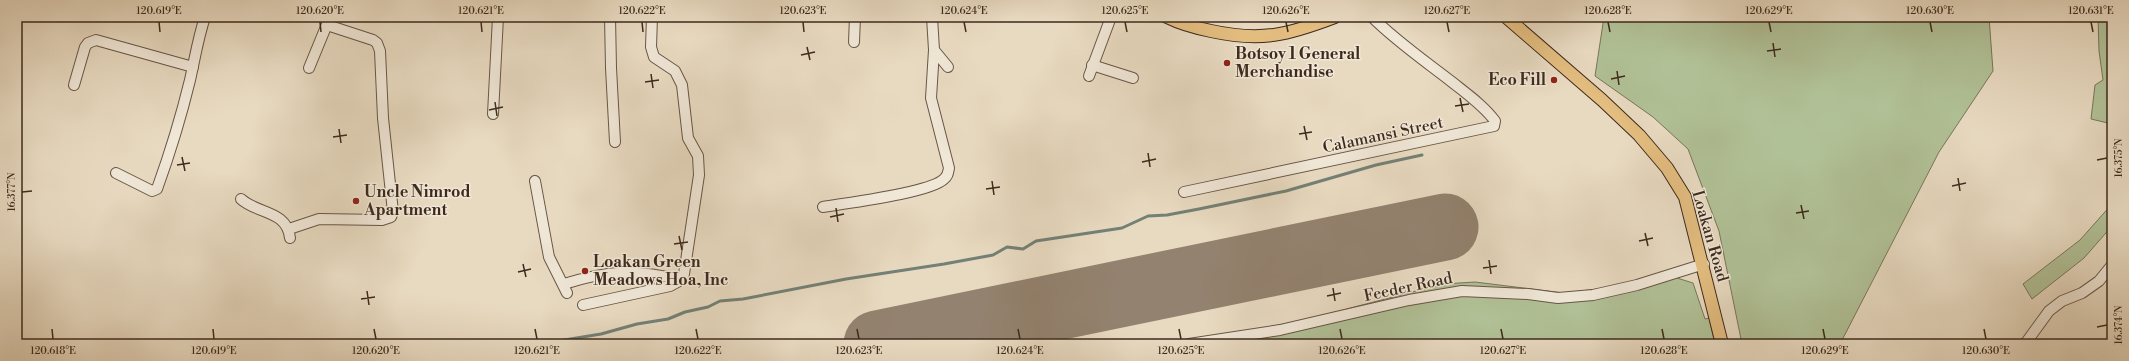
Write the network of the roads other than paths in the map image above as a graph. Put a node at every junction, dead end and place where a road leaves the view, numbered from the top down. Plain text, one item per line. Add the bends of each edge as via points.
1 (205, 17) edge
2 (498, 17) edge
3 (610, 17) edge
4 (652, 17) edge
5 (855, 17) edge
6 (932, 17) edge
7 (1111, 17) edge
8 (1167, 17) edge
9 (1335, 17) edge
10 (1372, 17) edge
11 (1506, 17) edge
12 (329, 21) edge
13 (854, 42) dead end
14 (934, 50) junction
15 (1092, 65) junction
16 (192, 67) junction
17 (948, 67) dead end
18 (310, 68) dead end
19 (1089, 76) dead end
20 (1133, 78) dead end
21 (74, 85) dead end
22 (493, 114) dead end
23 (615, 142) dead end
24 (116, 173) dead end
25 (535, 182) dead end
26 (1184, 192) dead end
27 (241, 199) dead end
28 (823, 207) dead end
29 (1704, 264) junction
30 (2112, 265) edge
31 (681, 280) junction
32 (583, 305) dead end
33 (1189, 344) edge
34 (1722, 344) edge
35 (2025, 344) edge

1 - 16 street via 196,43
2 - 22 street
3 - 23 street
4 - 31 street via 651,47 654,57 674,71 682,85 688,138 698,160 699,175
5 - 13 street
6 - 14 street
7 - 15 street
8 - 9 main road via 1193,27 1254,37 1292,32
10 - 26 street, Calamansi Street via 1472,97 1492,117 1495,121 1494,126
11 - 29 main road, Loakan Road via 1602,100 1639,135 1667,168 1686,196
12 - 18 street
12 - 27 street via 373,40 380,51 383,118 393,212 391,217 382,220 319,219 289,233 284,223 269,212 247,205
14 - 17 street
14 - 28 street via 931,98 949,168 944,180 926,189
15 - 19 street
15 - 20 street
16 - 21 street via 96,40 85,47
16 - 24 street via 168,160 157,189 147,190
25 - 31 street via 549,257 554,271 566,289 589,276 621,272
29 - 33 street, Feeder Road via 1637,285 1594,295 1558,298 1462,291 1409,300 1280,330
29 - 34 main road, Loakan Road
30 - 35 street via 2099,281 2049,310
31 - 32 street via 670,286

